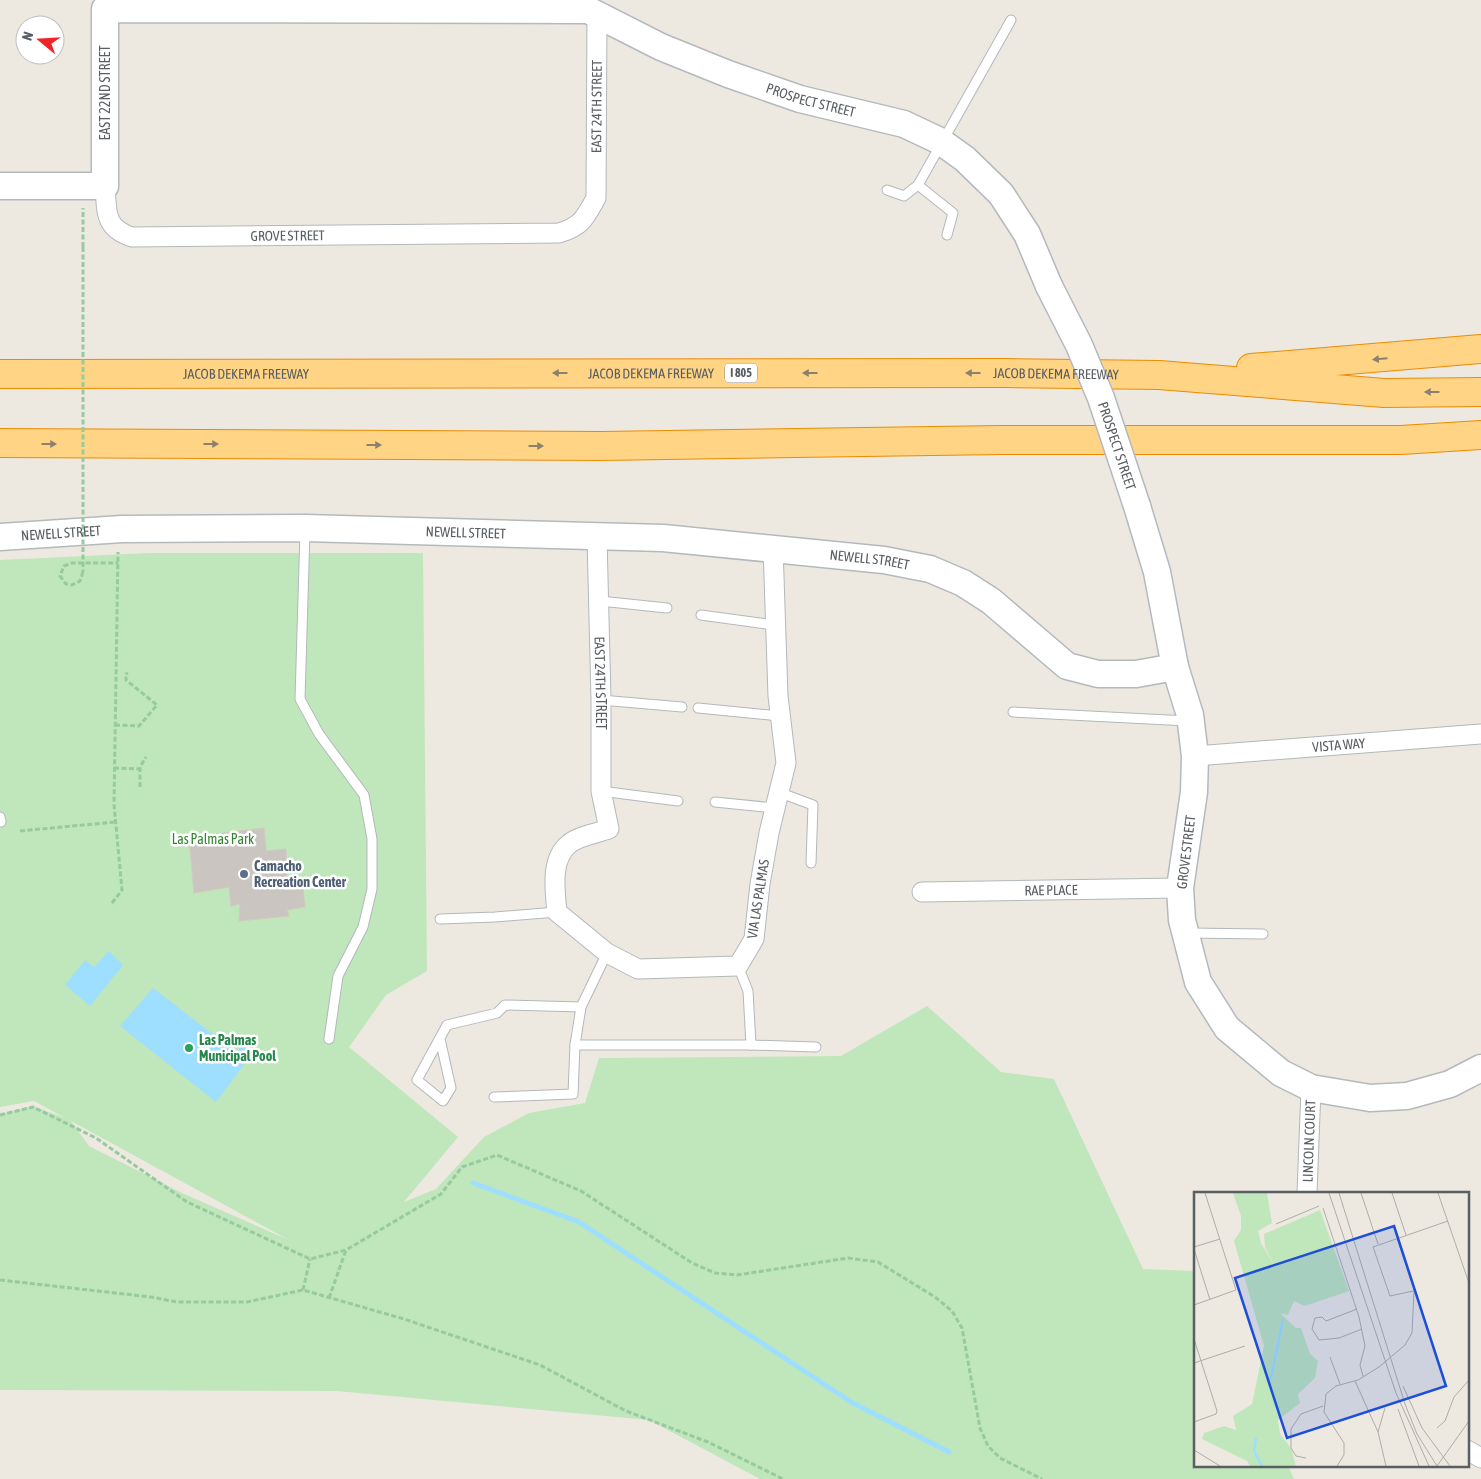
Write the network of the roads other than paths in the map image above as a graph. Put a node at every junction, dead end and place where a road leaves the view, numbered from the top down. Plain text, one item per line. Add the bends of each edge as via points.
1 (105, 4) edge
2 (282, 5) edge
3 (351, 5) edge
4 (597, 15) junction
5 (1011, 20) dead end
6 (942, 143) junction
7 (918, 185) junction
8 (0, 186) edge
9 (105, 186) junction
10 (887, 190) dead end
11 (596, 198) joint
12 (947, 235) dead end
13 (1481, 349) edge
14 (0, 374) edge
15 (1159, 375) junction
16 (1481, 392) edge
17 (1478, 437) edge
18 (0, 443) edge
19 (305, 528) junction
20 (0, 536) edge
21 (597, 536) junction
22 (773, 547) junction
23 (600, 601) junction
24 (668, 608) dead end
25 (702, 615) dead end
26 (774, 625) junction
27 (1175, 667) junction
28 (602, 700) junction
29 (682, 707) dead end
30 (698, 708) dead end
31 (1013, 712) dead end
32 (780, 716) junction
33 (1191, 721) junction
34 (1481, 734) edge
35 (1195, 756) junction
36 (601, 792) junction
37 (777, 800) junction
38 (678, 801) dead end
39 (714, 802) dead end
40 (811, 863) dead end
41 (1180, 888) junction
42 (922, 892) dead end
43 (557, 912) junction
44 (440, 919) dead end
45 (1185, 933) junction
46 (1263, 934) dead end
47 (607, 953) junction
48 (738, 966) junction
49 (581, 1007) junction
50 (329, 1039) dead end
51 (440, 1039) junction
52 (574, 1045) junction
53 (751, 1046) junction
54 (816, 1047) dead end
55 (1481, 1068) edge
56 (1312, 1088) junction
57 (494, 1097) dead end
58 (1307, 1192) edge
59 (1468, 1451) edge
60 (1481, 1458) edge

1 - 2 street, PROSPECT STREET
1 - 9 street, EAST 22ND STREET
2 - 3 street, PROSPECT STREET
3 - 4 street, PROSPECT STREET via 588,10
4 - 6 street, PROSPECT STREET via 661,47 728,74 800,99 904,124
4 - 11 street, EAST 24TH STREET
5 - 6 lane
6 - 7 lane
6 - 27 street, PROSPECT STREET, bridge via 965,159 1001,194 1027,234 1079,345 1138,506 1157,572
7 - 10 lane via 904,196
7 - 12 lane via 953,213
8 - 9 street
9 - 11 street, GROVE STREET via 107,218 118,232 132,237 559,233 573,229 584,220
13 -> 15 highway
15 -> 14 highway, JACOB DEKEMA FREEWAY / I 805
16 -> 15 highway, JACOB DEKEMA FREEWAY / I 805 via 1384,392
18 -> 17 highway via 601,446
19 - 20 street, NEWELL STREET via 122,528
19 - 21 street, NEWELL STREET
19 - 50 lane via 300,699 319,734 364,795 372,839 370,898 363,927 338,976
21 - 22 street, NEWELL STREET
21 - 23 street, EAST 24TH STREET
22 - 26 street, VIA LAS PALMAS
22 - 27 street, NEWELL STREET via 884,560 930,569 963,583 991,601 1067,666 1098,674 1136,674
23 - 24 lane
23 - 28 street, EAST 24TH STREET
25 - 26 lane
26 - 32 street, VIA LAS PALMAS
27 - 33 street, GROVE STREET
28 - 29 lane
28 - 36 street, EAST 24TH STREET
30 - 32 lane
31 - 33 lane
32 - 37 street, VIA LAS PALMAS via 786,763
33 - 35 street, GROVE STREET
34 - 35 street, VISTA WAY
35 - 41 street, GROVE STREET via 1194,792
36 - 38 lane
36 - 43 street, EAST 24TH STREET via 610,829 569,844 561,854 554,879
37 - 39 lane
37 - 40 lane via 813,805
37 - 48 street, VIA LAS PALMAS via 760,884 754,939
41 - 42 street, RAE PLACE
41 - 45 street, GROVE STREET
43 - 44 lane
43 - 47 street
45 - 46 lane
45 - 56 street, GROVE STREET via 1198,982 1227,1028 1281,1073
47 - 48 street via 638,969
47 - 49 lane
48 - 53 lane via 748,991
49 - 51 lane via 505,1005 497,1013 447,1025
49 - 52 lane
51 - 51 lane via 417,1080 443,1101 451,1088
52 - 53 lane
52 - 57 lane via 573,1094
53 - 54 lane
55 - 56 street, GROVE STREET via 1450,1084 1407,1096 1370,1098
56 - 58 street, LINCOLN COURT
59 - 60 street

